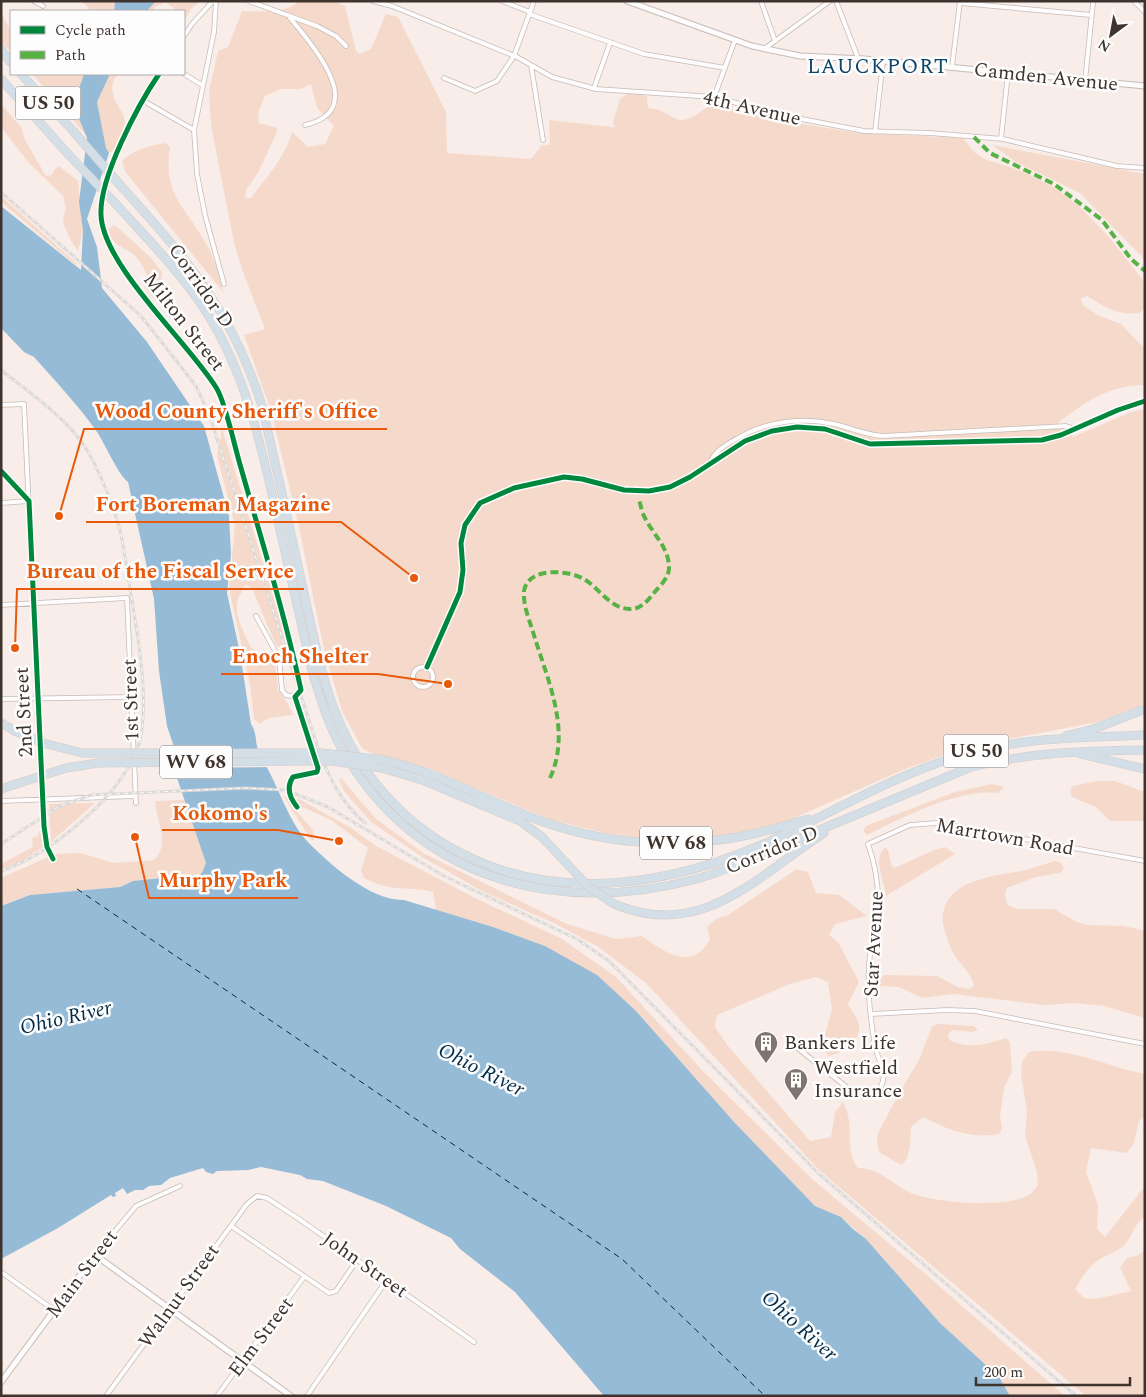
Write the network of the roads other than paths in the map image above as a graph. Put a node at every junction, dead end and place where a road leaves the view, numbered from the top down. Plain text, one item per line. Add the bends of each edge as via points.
1 (34, 1) edge
2 (215, 1) edge
3 (249, 1) edge
4 (373, 1) edge
5 (502, 1) edge
6 (534, 1) edge
7 (627, 1) edge
8 (761, 1) edge
9 (830, 1) edge
10 (836, 1) edge
11 (1134, 1) edge
12 (960, 2) edge
13 (1093, 3) dead end
14 (43, 6) dead end
15 (1145, 12) edge
16 (529, 13) junction
17 (1091, 15) junction
18 (290, 18) junction
19 (185, 34) edge
20 (735, 40) junction
21 (775, 41) junction
22 (610, 43) junction
23 (346, 46) dead end
24 (764, 49) junction
25 (1, 51) edge
26 (514, 56) junction
27 (858, 58) junction
28 (883, 61) junction
29 (10, 62) edge
30 (531, 65) junction
31 (725, 68) junction
32 (952, 68) junction
33 (1008, 73) junction
34 (22, 75) edge
35 (158, 75) edge
36 (185, 75) edge
37 (444, 78) dead end
38 (1, 79) edge
39 (1084, 81) junction
40 (1, 85) edge
41 (202, 85) junction
42 (1145, 86) edge
43 (594, 88) junction
44 (714, 97) junction
45 (142, 100) junction
46 (31, 112) junction
47 (305, 125) dead end
48 (194, 130) junction
49 (875, 132) junction
50 (1001, 139) junction
51 (543, 140) dead end
52 (1145, 168) edge
53 (224, 284) dead end
54 (1145, 401) edge
55 (1, 404) edge
56 (1074, 429) junction
57 (922, 434) junction
58 (736, 439) junction
59 (739, 445) junction
60 (923, 445) junction
61 (710, 463) junction
62 (29, 501) junction
63 (1, 503) edge
64 (33, 604) junction
65 (1, 605) edge
66 (256, 616) dead end
67 (427, 668) junction
68 (130, 697) junction
69 (295, 697) junction
70 (1, 699) edge
71 (38, 699) junction
72 (1145, 709) edge
73 (1, 723) edge
74 (1145, 735) edge
75 (1042, 742) junction
76 (1145, 750) edge
77 (1066, 751) junction
78 (1145, 768) edge
79 (1, 789) edge
80 (136, 796) junction
81 (43, 799) junction
82 (1, 801) edge
83 (136, 803) dead end
84 (297, 807) dead end
85 (819, 816) junction
86 (838, 824) junction
87 (868, 844) joint
88 (53, 859) dead end
89 (1145, 861) edge
90 (871, 1014) junction
91 (1145, 1044) edge
92 (795, 1046) dead end
93 (180, 1186) dead end
94 (253, 1198) joint
95 (231, 1226) junction
96 (95, 1255) junction
97 (357, 1260) junction
98 (1, 1272) edge
99 (304, 1277) junction
100 (386, 1281) junction
101 (170, 1308) junction
102 (54, 1310) junction
103 (474, 1342) dead end
104 (243, 1361) junction
105 (1, 1382) edge
106 (106, 1396) edge
107 (217, 1396) edge
108 (291, 1396) edge
109 (307, 1396) edge

1 - 14 street
2 - 19 street
2 - 41 street via 214,32
3 - 18 street
4 - 26 street, 4th Avenue
5 - 16 street
6 - 16 street
7 - 20 street, Camden Avenue
8 - 21 street
9 - 21 street
10 - 27 street
11 - 15 street
12 - 17 street
12 - 32 street
13 - 17 street
16 - 22 street
16 - 26 street
17 - 39 street
18 - 23 street via 336,36
18 - 47 street via 322,57 336,99 326,118
20 - 24 street, Camden Avenue
20 - 31 street
21 - 24 street
22 - 31 street via 644,54
22 - 43 street
24 - 27 street, Camden Avenue via 800,56
25 - 29 highway
26 - 30 street, 4th Avenue
26 - 37 street via 497,81 475,91
27 - 28 street, Camden Avenue
28 - 32 street, Camden Avenue
28 - 49 street
30 - 43 street, 4th Avenue via 552,77
30 - 51 street
31 - 44 street
32 - 33 street, Camden Avenue
33 - 39 street, Camden Avenue
33 - 50 street
34 - 85 highway, Corridor D / US 50, bridge via 199,276 236,338 262,406 318,658 332,706 365,770 396,807 431,836 479,862 526,878 577,884 639,880 693,870 754,848
35 - 45 street, Milton Street
36 - 41 street
38 - 46 highway, Corridor D / US 50
39 - 42 street, Camden Avenue
40 - 46 highway
41 - 48 street
43 - 44 street, 4th Avenue
44 - 49 street, 4th Avenue via 782,116
45 - 48 street
45 - 69 street, Milton Street via 110,172 101,204 102,227 115,257 218,390 289,636 301,690
46 - 86 highway, Corridor D / US 50, bridge via 185,282 208,314 228,351 254,421 312,671 324,707 341,748 355,771 382,806 409,831 448,858 486,876 536,889 585,893 647,889 696,879
48 - 53 street via 197,174
49 - 50 street, 4th Avenue
50 - 52 street, 4th Avenue via 1117,166
54 - 56 street
55 - 62 street, 2nd Street via 24,404
56 - 57 street via 1066,426
56 - 60 street via 1042,440
57 - 58 street via 876,436 824,422 797,421 758,428
57 - 60 street
58 - 59 street
58 - 61 street via 716,452
59 - 60 street via 772,431 797,427 825,429 870,444
59 - 61 street
61 - 67 street via 690,477 656,490 624,490 582,478 564,477 514,488 480,503 469,517 463,534 460,592
62 - 63 street
62 - 64 street, 2nd Street
64 - 65 street
64 - 68 street, 1st Street via 127,598
64 - 71 street, 2nd Street
66 - 69 street via 279,658 282,690 286,695
67 - 67 street via 421,667 414,672 413,679 419,686 426,686 432,679 432,672
68 - 71 street
68 - 80 street, 1st Street
69 - 84 street, Milton Street via 318,768 317,772 293,776 290,781 289,793
70 - 71 street
71 - 81 street, 2nd Street
72 - 75 highway via 1091,730
73 - 85 highway, WV 68, bridge via 43,743 82,754 322,753 377,759 424,772 546,823 589,835 624,840 665,843 715,841
74 - 75 highway, Corridor D / US 50
75 - 85 highway, Corridor D / US 50 via 964,754 914,771
76 - 77 highway, Corridor D / US 50
77 - 78 highway
77 - 86 highway, Corridor D / US 50 via 1015,757 971,767
79 - 86 highway, WV 68, bridge via 66,768 98,763 313,761 382,768 426,781 520,822 542,837 589,887 614,904 658,916 708,909
80 - 81 street
80 - 83 street, 1st Street
81 - 82 street
81 - 88 street, 2nd Street via 47,847
87 - 89 street, Marrtown Road via 910,825 937,823
87 - 90 street, Star Avenue via 878,880 877,920 868,980
90 - 91 street via 975,1011
90 - 92 street, Star Avenue via 876,1051 884,1070 883,1083 873,1095 854,1093
93 - 96 street, Main Street via 136,1206
94 - 95 street, Walnut Street
94 - 97 street, John Street via 267,1198
95 - 99 street
95 - 101 street, Walnut Street
96 - 101 street
96 - 102 street, Main Street
97 - 99 street via 334,1292 326,1292
97 - 100 street, John Street
98 - 102 street
99 - 104 street, Elm Street
100 - 103 street, John Street
100 - 109 street
101 - 104 street
101 - 106 street, Walnut Street
102 - 105 street, Main Street
104 - 107 street, Elm Street
104 - 108 street

